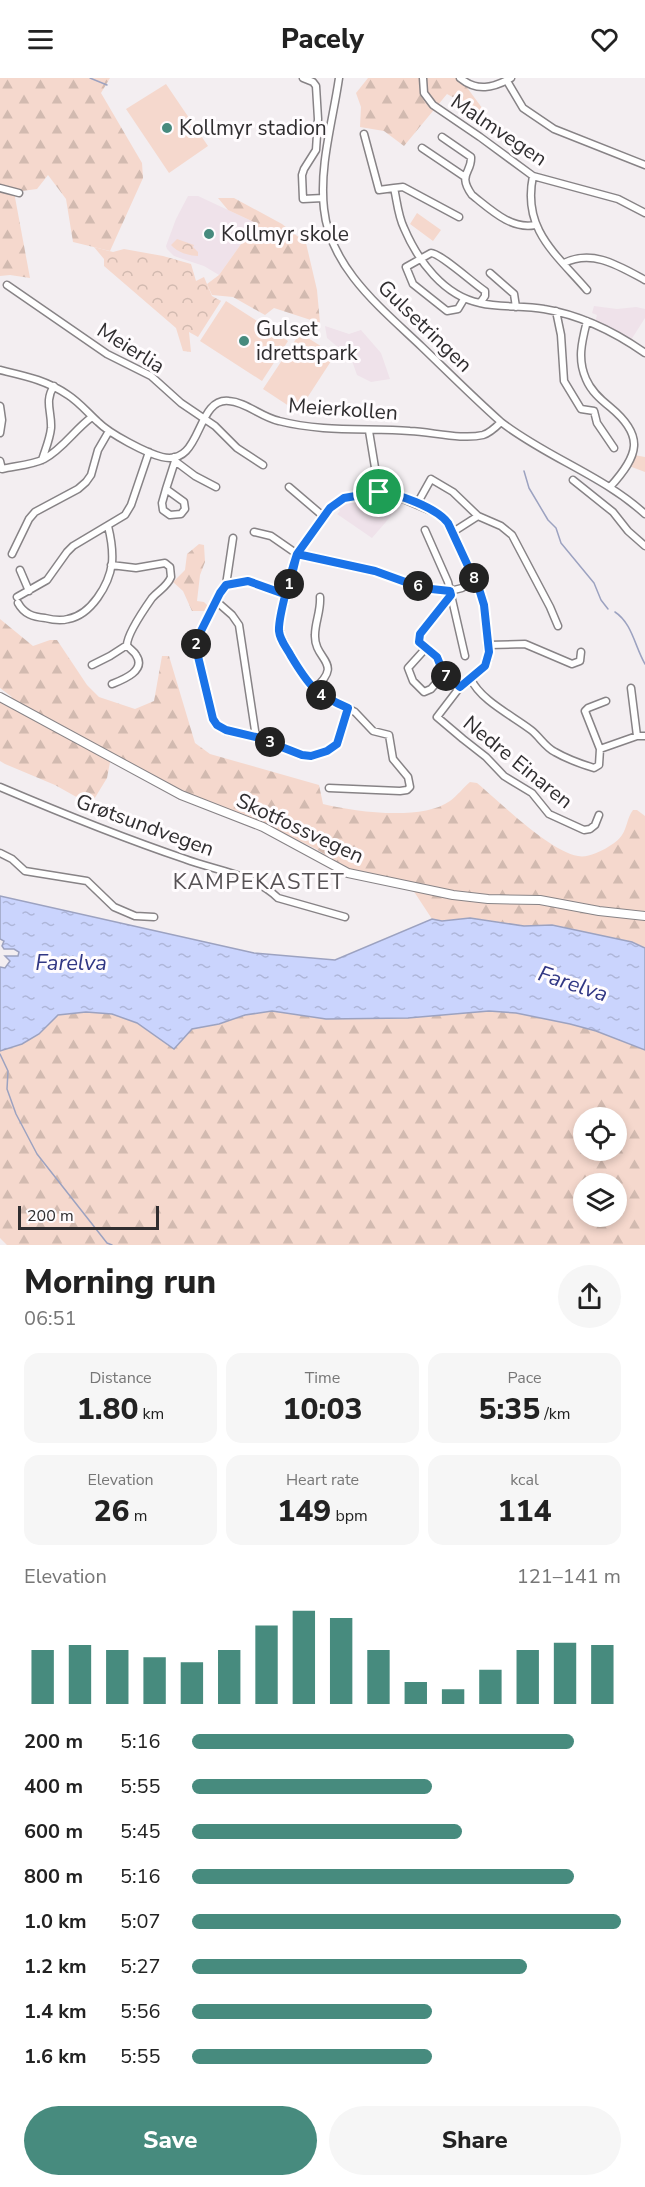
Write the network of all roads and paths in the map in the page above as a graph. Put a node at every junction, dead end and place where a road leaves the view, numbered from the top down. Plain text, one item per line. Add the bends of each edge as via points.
1 (303, 78) edge
2 (339, 78) edge
3 (423, 78) edge
4 (460, 78) edge
5 (509, 79) edge
6 (364, 134) dead end
7 (442, 137) dead end
8 (422, 148) dead end
9 (645, 165) edge
10 (533, 176) junction
11 (465, 177) junction
12 (0, 188) edge
13 (394, 188) junction
14 (19, 193) dead end
15 (323, 198) junction
16 (645, 213) edge
17 (459, 217) dead end
18 (535, 225) junction
19 (421, 258) junction
20 (564, 263) junction
21 (490, 273) dead end
22 (645, 280) edge
23 (7, 285) dead end
24 (587, 290) dead end
25 (464, 299) junction
26 (480, 303) junction
27 (516, 307) junction
28 (556, 311) junction
29 (587, 321) junction
30 (645, 353) edge
31 (0, 370) edge
32 (54, 386) junction
33 (603, 401) junction
34 (0, 406) edge
35 (594, 411) junction
36 (92, 417) junction
37 (204, 419) junction
38 (501, 422) junction
39 (109, 431) junction
40 (369, 431) junction
41 (0, 433) edge
42 (614, 448) dead end
43 (149, 452) junction
44 (175, 459) junction
45 (42, 460) junction
46 (0, 461) edge
47 (263, 465) dead end
48 (573, 480) dead end
49 (216, 487) dead end
50 (289, 487) dead end
51 (610, 487) junction
52 (165, 489) junction
53 (379, 492) junction
54 (417, 504) junction
55 (645, 514) edge
56 (323, 516) junction
57 (478, 516) junction
58 (108, 526) junction
59 (425, 530) dead end
60 (254, 532) dead end
61 (453, 532) junction
62 (233, 538) dead end
63 (645, 546) edge
64 (297, 554) junction
65 (12, 555) dead end
66 (111, 565) junction
67 (20, 570) dead end
68 (475, 580) junction
69 (226, 585) junction
70 (28, 591) junction
71 (451, 593) junction
72 (287, 595) junction
73 (320, 597) dead end
74 (216, 601) junction
75 (558, 626) dead end
76 (127, 645) junction
77 (488, 645) junction
78 (426, 648) junction
79 (581, 652) dead end
80 (465, 656) dead end
81 (92, 665) dead end
82 (444, 674) junction
83 (471, 679) junction
84 (112, 684) dead end
85 (460, 687) junction
86 (631, 688) dead end
87 (314, 689) junction
88 (0, 697) edge
89 (606, 701) dead end
90 (348, 708) junction
91 (637, 736) junction
92 (645, 736) edge
93 (256, 737) junction
94 (600, 749) junction
95 (0, 787) edge
96 (329, 788) dead end
97 (599, 815) dead end
98 (0, 853) edge
99 (645, 916) edge
100 (154, 917) dead end
101 (345, 917) dead end

1 - 15 street via 315,84 318,97 317,144 304,169 303,199
2 - 15 street, Gulsetringen
3 - 10 street, Malmvegen via 424,93 433,105
4 - 5 street via 482,88
5 - 9 street via 523,108 554,129
6 - 13 street via 379,190
7 - 11 street via 471,157
8 - 11 street
10 - 16 street, Malmvegen via 618,199
10 - 18 street via 530,202
11 - 18 street via 472,195 500,216 520,225
12 - 14 street
13 - 17 street via 403,188
13 - 19 street via 403,227
15 - 38 street, Gulsetringen via 333,244 357,283
18 - 20 street
19 - 25 street via 444,285
19 - 25 street via 406,267 413,284 447,311 458,309
19 - 26 street via 437,254 485,291
20 - 22 street via 582,257 599,258
20 - 24 street
21 - 27 street via 514,294
23 - 37 street, Meierlia via 106,354 154,378
25 - 26 street
26 - 27 street
27 - 28 street
28 - 29 street
28 - 35 street via 564,381 581,410
29 - 30 street
29 - 33 street via 580,352 582,366 590,386
31 - 32 street
32 - 36 street
32 - 45 street via 48,398 50,435
33 - 35 street
33 - 51 street via 626,421 635,442 632,456
34 - 41 street
35 - 42 street via 597,423
36 - 39 street
36 - 45 street
37 - 40 street, Meierkollen via 215,404 227,400 278,421
37 - 44 street, Meierkollen via 188,449
37 - 47 street, Meierlia
38 - 40 street, Meierkollen via 476,436
38 - 51 street, Gulsetringen
39 - 43 street
39 - 65 street via 86,482 35,512
40 - 53 street
43 - 44 street
43 - 58 street via 131,505
44 - 49 street
44 - 52 street
45 - 46 street via 2,469
48 - 63 street via 613,512
50 - 56 street
51 - 55 street, Gulsetringen
52 - 52 street via 163,510 173,516 181,514 184,502
53 - 54 street
53 - 56 street via 344,498
54 - 57 street via 431,479 453,492
54 - 61 street via 441,515
56 - 64 street
57 - 61 street
57 - 75 street via 501,526 515,540
58 - 66 street
58 - 70 street via 69,549 50,577
59 - 71 street
60 - 64 street via 271,536
61 - 68 street
62 - 69 street
64 - 71 street
64 - 72 street
66 - 70 street via 92,605 75,618 39,618 26,613 17,600
66 - 76 street via 136,568 163,563 171,570 169,582 149,602 129,634
67 - 70 street
68 - 71 street
68 - 77 street via 484,605
69 - 72 street via 248,581
69 - 74 street
71 - 78 street via 419,636 419,642
71 - 80 street
72 - 87 street via 280,635
73 - 87 street via 315,637 329,670
74 - 93 street via 239,625
74 - 93 street via 196,648 210,712 222,729
76 - 81 street
76 - 84 street via 137,657 138,667 133,674
77 - 79 street via 525,644 572,664 580,660
77 - 83 street via 487,663
78 - 82 street via 437,657
78 - 82 street via 409,665 413,681 426,692
82 - 85 street
83 - 85 street
83 - 94 street via 555,752 594,768 600,763
85 - 97 street, Nedre Einaren via 437,717 504,776 532,793 546,812 580,830 593,827
86 - 91 street
87 - 90 street
88 - 99 main road, Skotfossvegen via 181,795 263,827 348,873 463,896 540,900
89 - 94 street via 585,711
90 - 93 street via 339,742 321,753 302,755
90 - 96 street via 373,731 389,735 392,755 408,777 409,789
91 - 92 street
91 - 94 street
95 - 101 street, Grøtsundvegen via 185,859 251,879 278,898
98 - 100 street via 25,871 87,881 114,907 135,916

